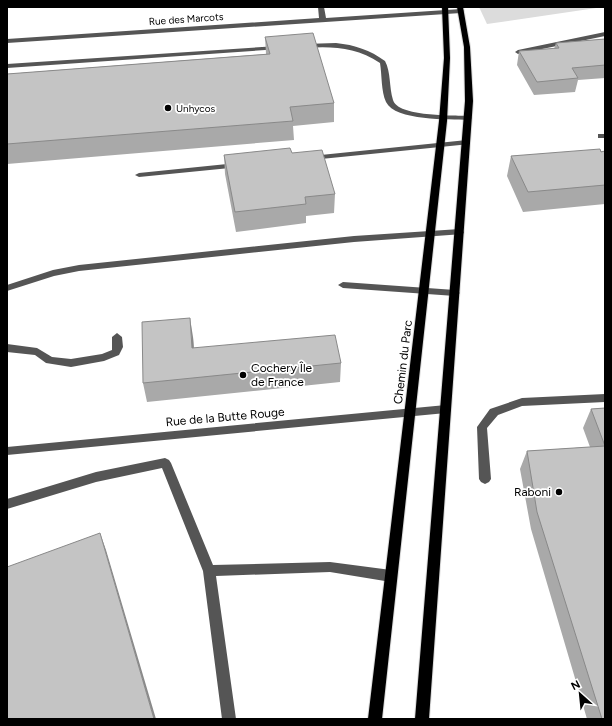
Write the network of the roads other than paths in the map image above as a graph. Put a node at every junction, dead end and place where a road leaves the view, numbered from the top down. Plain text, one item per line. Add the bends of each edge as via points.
1 (321, 7) edge
2 (446, 9) edge
3 (461, 9) edge
4 (323, 20) junction
5 (605, 34) edge
6 (7, 41) edge
7 (286, 47) edge
8 (294, 47) edge
9 (518, 52) edge
10 (7, 66) edge
11 (443, 116) junction
12 (468, 118) junction
13 (467, 142) junction
14 (440, 145) junction
15 (306, 158) edge
16 (242, 165) edge
17 (140, 175) dead end
18 (460, 232) junction
19 (431, 233) junction
20 (343, 285) dead end
21 (7, 288) edge
22 (424, 291) junction
23 (455, 293) junction
24 (117, 337) dead end
25 (7, 348) edge
26 (605, 398) edge
27 (446, 409) junction
28 (410, 412) junction
29 (7, 451) edge
30 (485, 479) dead end
31 (7, 504) edge
32 (209, 571) junction
33 (391, 576) junction
34 (229, 719) edge
35 (375, 719) edge
36 (422, 719) edge

1 - 4 street
2 - 3 street, Rue des Marcots
2 - 4 street, Rue des Marcots
2 - 11 main road, Chemin du Parc via 447,58
3 - 12 main road via 468,66
4 - 6 street, Rue des Marcots
5 - 9 street
7 - 10 street
8 - 11 street via 325,44 362,49 384,62 390,103 397,110 412,114
11 - 12 street
11 - 14 main road, Chemin du Parc
12 - 13 main road
13 - 14 street
13 - 18 main road
14 - 15 street
14 - 19 main road, Chemin du Parc
16 - 17 street
18 - 19 street
18 - 23 main road
19 - 21 street via 79,268 53,273
19 - 22 main road, Chemin du Parc
20 - 22 street
22 - 23 street
22 - 28 main road, Chemin du Parc
23 - 27 main road
24 - 25 street via 116,352 104,357 71,363 50,360 37,352
26 - 30 street via 522,402 494,412 482,427
27 - 28 street, Rue de la Butte Rouge
27 - 36 main road
28 - 29 street, Rue de la Butte Rouge
28 - 33 main road, Chemin du Parc
31 - 32 street via 96,477 165,463
32 - 33 street via 330,568
32 - 34 street
33 - 35 main road, Chemin du Parc

